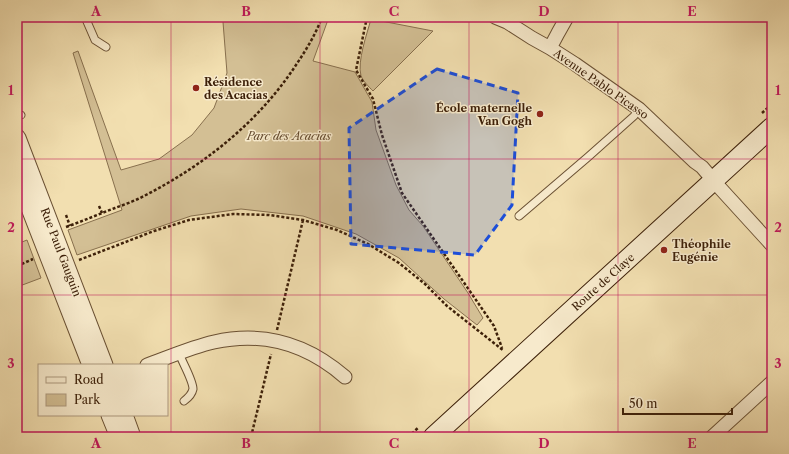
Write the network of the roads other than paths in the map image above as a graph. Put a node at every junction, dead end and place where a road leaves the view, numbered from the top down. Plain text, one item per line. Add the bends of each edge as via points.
1 (85, 17) edge
2 (495, 17) edge
3 (567, 17) edge
4 (106, 47) dead end
5 (550, 48) junction
6 (639, 109) junction
7 (772, 127) edge
8 (17, 138) edge
9 (17, 175) edge
10 (714, 181) junction
11 (519, 216) dead end
12 (772, 245) edge
13 (179, 353) junction
14 (90, 364) edge
15 (104, 364) edge
16 (150, 364) edge
17 (345, 377) dead end
18 (772, 382) edge
19 (184, 401) dead end
20 (110, 416) edge
21 (124, 416) edge
22 (119, 437) edge
23 (132, 437) edge
24 (433, 437) edge
25 (712, 437) edge

1 - 4 lane via 95,40
2 - 5 street, Avenue Pablo Picasso
3 - 5 street
5 - 6 street, Avenue Pablo Picasso
6 - 10 street, Avenue Pablo Picasso
6 - 11 lane
7 - 10 main road, Route de Claye
8 - 15 street, Rue Paul Gauguin
9 - 14 street, Rue Paul Gauguin
10 - 12 street, Avenue Pablo Picasso
10 - 24 main road, Route de Claye
13 - 16 street
13 - 17 street via 214,342 253,338 275,340 314,355
13 - 19 lane via 193,389
18 - 25 street
20 - 22 street
21 - 23 street

